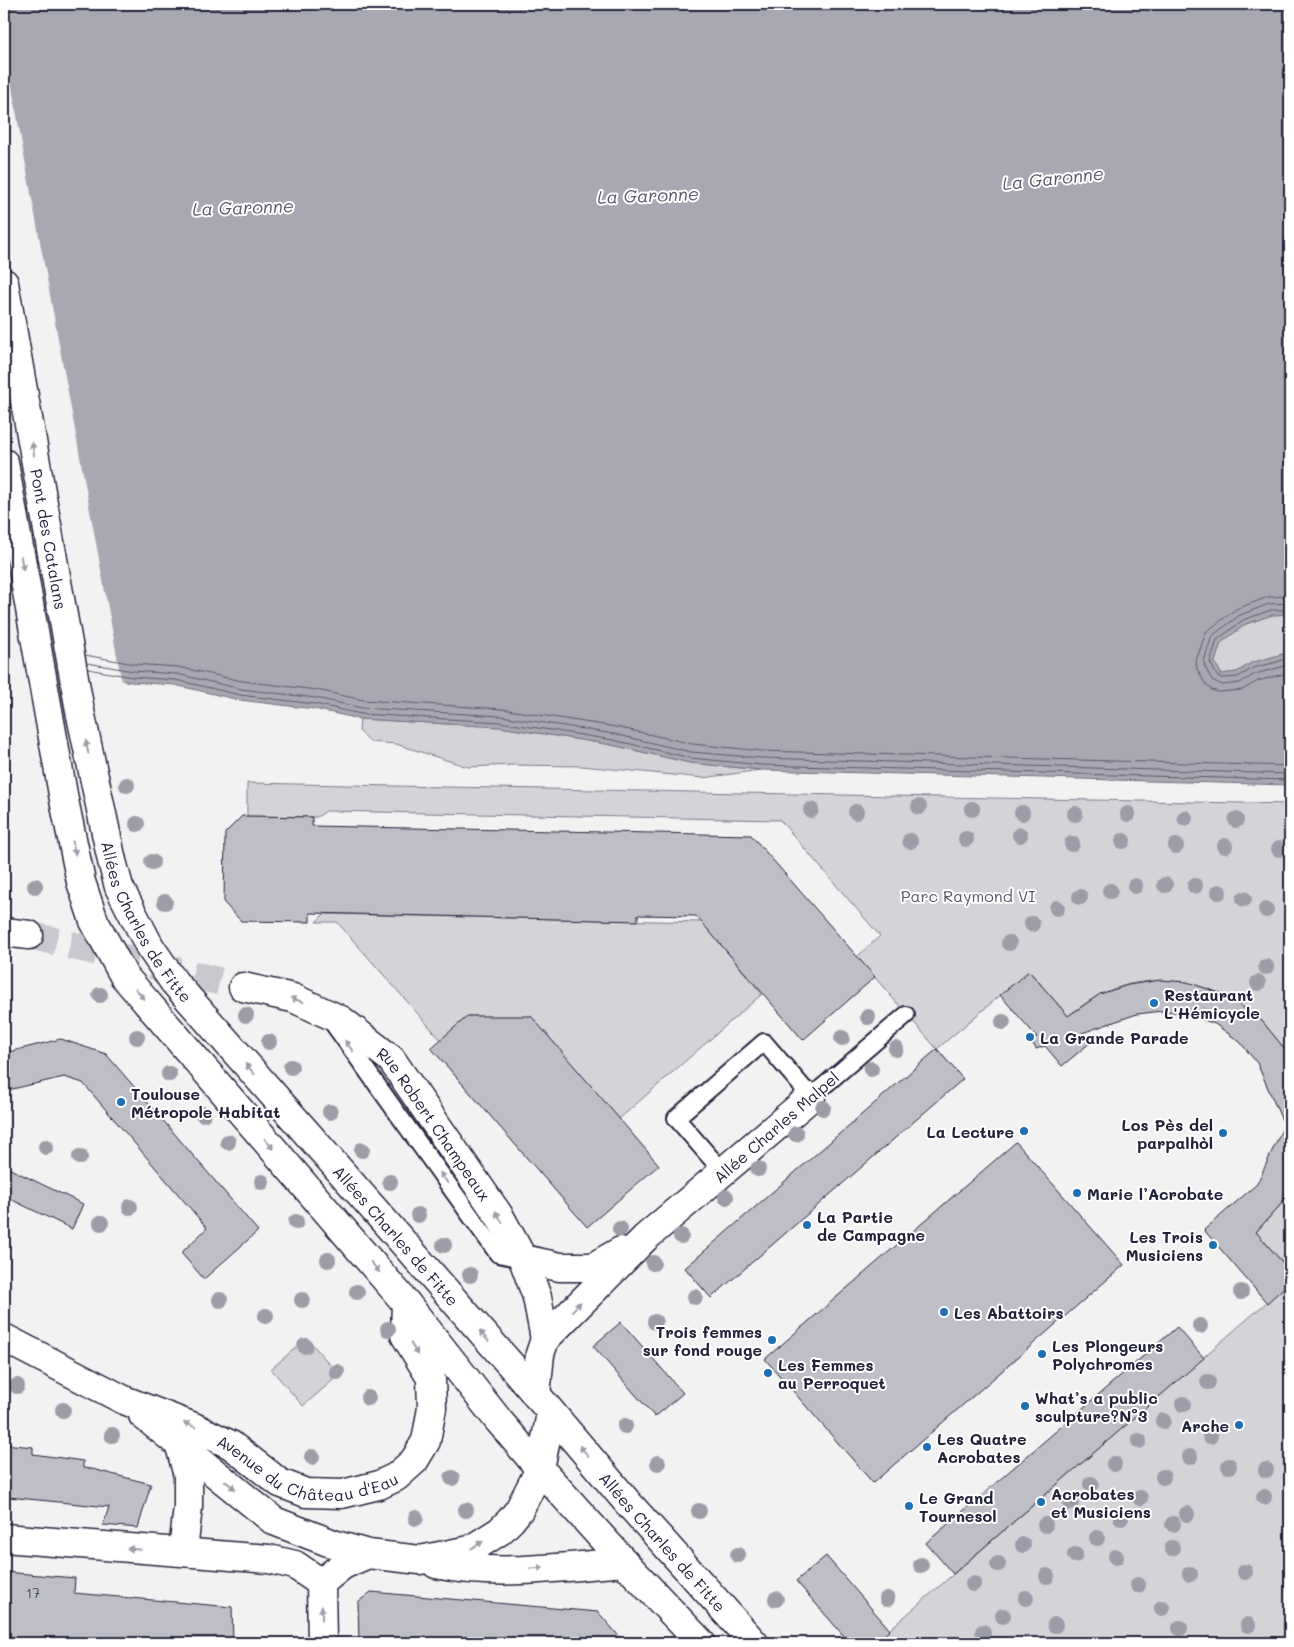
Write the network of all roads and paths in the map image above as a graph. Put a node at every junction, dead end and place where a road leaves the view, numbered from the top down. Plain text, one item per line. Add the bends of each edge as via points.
1 (4, 283) edge
2 (4, 463) edge
3 (97, 794) joint
4 (243, 986) tunnel mouth
5 (906, 1015) dead end
6 (811, 1097) junction
7 (723, 1172) junction
8 (645, 1238) junction
9 (523, 1259) junction
10 (406, 1303) junction
11 (4, 1338) edge
12 (545, 1339) junction
13 (124, 1400) junction
14 (544, 1404) junction
15 (180, 1446) junction
16 (540, 1469) junction
17 (4, 1538) edge
18 (183, 1551) junction
19 (368, 1554) junction
20 (420, 1560) junction
21 (624, 1562) junction
22 (322, 1583) junction
23 (322, 1643) edge
24 (701, 1643) edge
25 (754, 1643) edge

3 -> 1 street, Pont des Catalans
2 -> 10 street, Pont des Catalans via 64,800 81,882 94,921 124,976
14 -> 3 street, Allées Charles de Fitte via 174,982 150,947 119,887
9 -> 4 street, Rue Robert Champeaux via 500,1217 391,1059 341,1020 324,1011 293,998
5 - 6 lane, Allée Charles Malpel
6 - 7 street, Allée Charles Malpel
6 - 7 lane via 764,1042 683,1111 676,1118
7 - 8 street, Allée Charles Malpel
8 - 9 street, Allée Charles Malpel via 593,1267 560,1267
12 -> 8 street, Allée Charles Malpel
9 - 12 street, Rue Robert Champeaux via 537,1297
10 -> 13 street, Avenue du Château d'Eau via 405,1336 431,1378 432,1408 426,1441 414,1461 396,1477 379,1485 342,1494 306,1493 280,1483 231,1445
10 - 16 street
11 - 13 street, Avenue du Château d'Eau
12 - 14 street via 540,1354
13 - 15 street, Avenue du Château d'Eau
14 - 16 street, Avenue du Château d'Eau
25 -> 14 street, Allées Charles de Fitte
15 - 18 street via 188,1476
15 -> 19 street, Avenue du Château d'Eau via 274,1520
20 -> 16 street, Avenue du Château d'Eau via 470,1550 500,1532 519,1510
16 - 21 street
18 -> 17 street
18 - 22 street via 295,1565
19 - 20 street, Avenue du Château d'Eau
19 - 22 street via 343,1565
20 -> 21 street, Avenue du Château d'Eau via 456,1568 508,1570
21 - 24 street
23 -> 22 street

